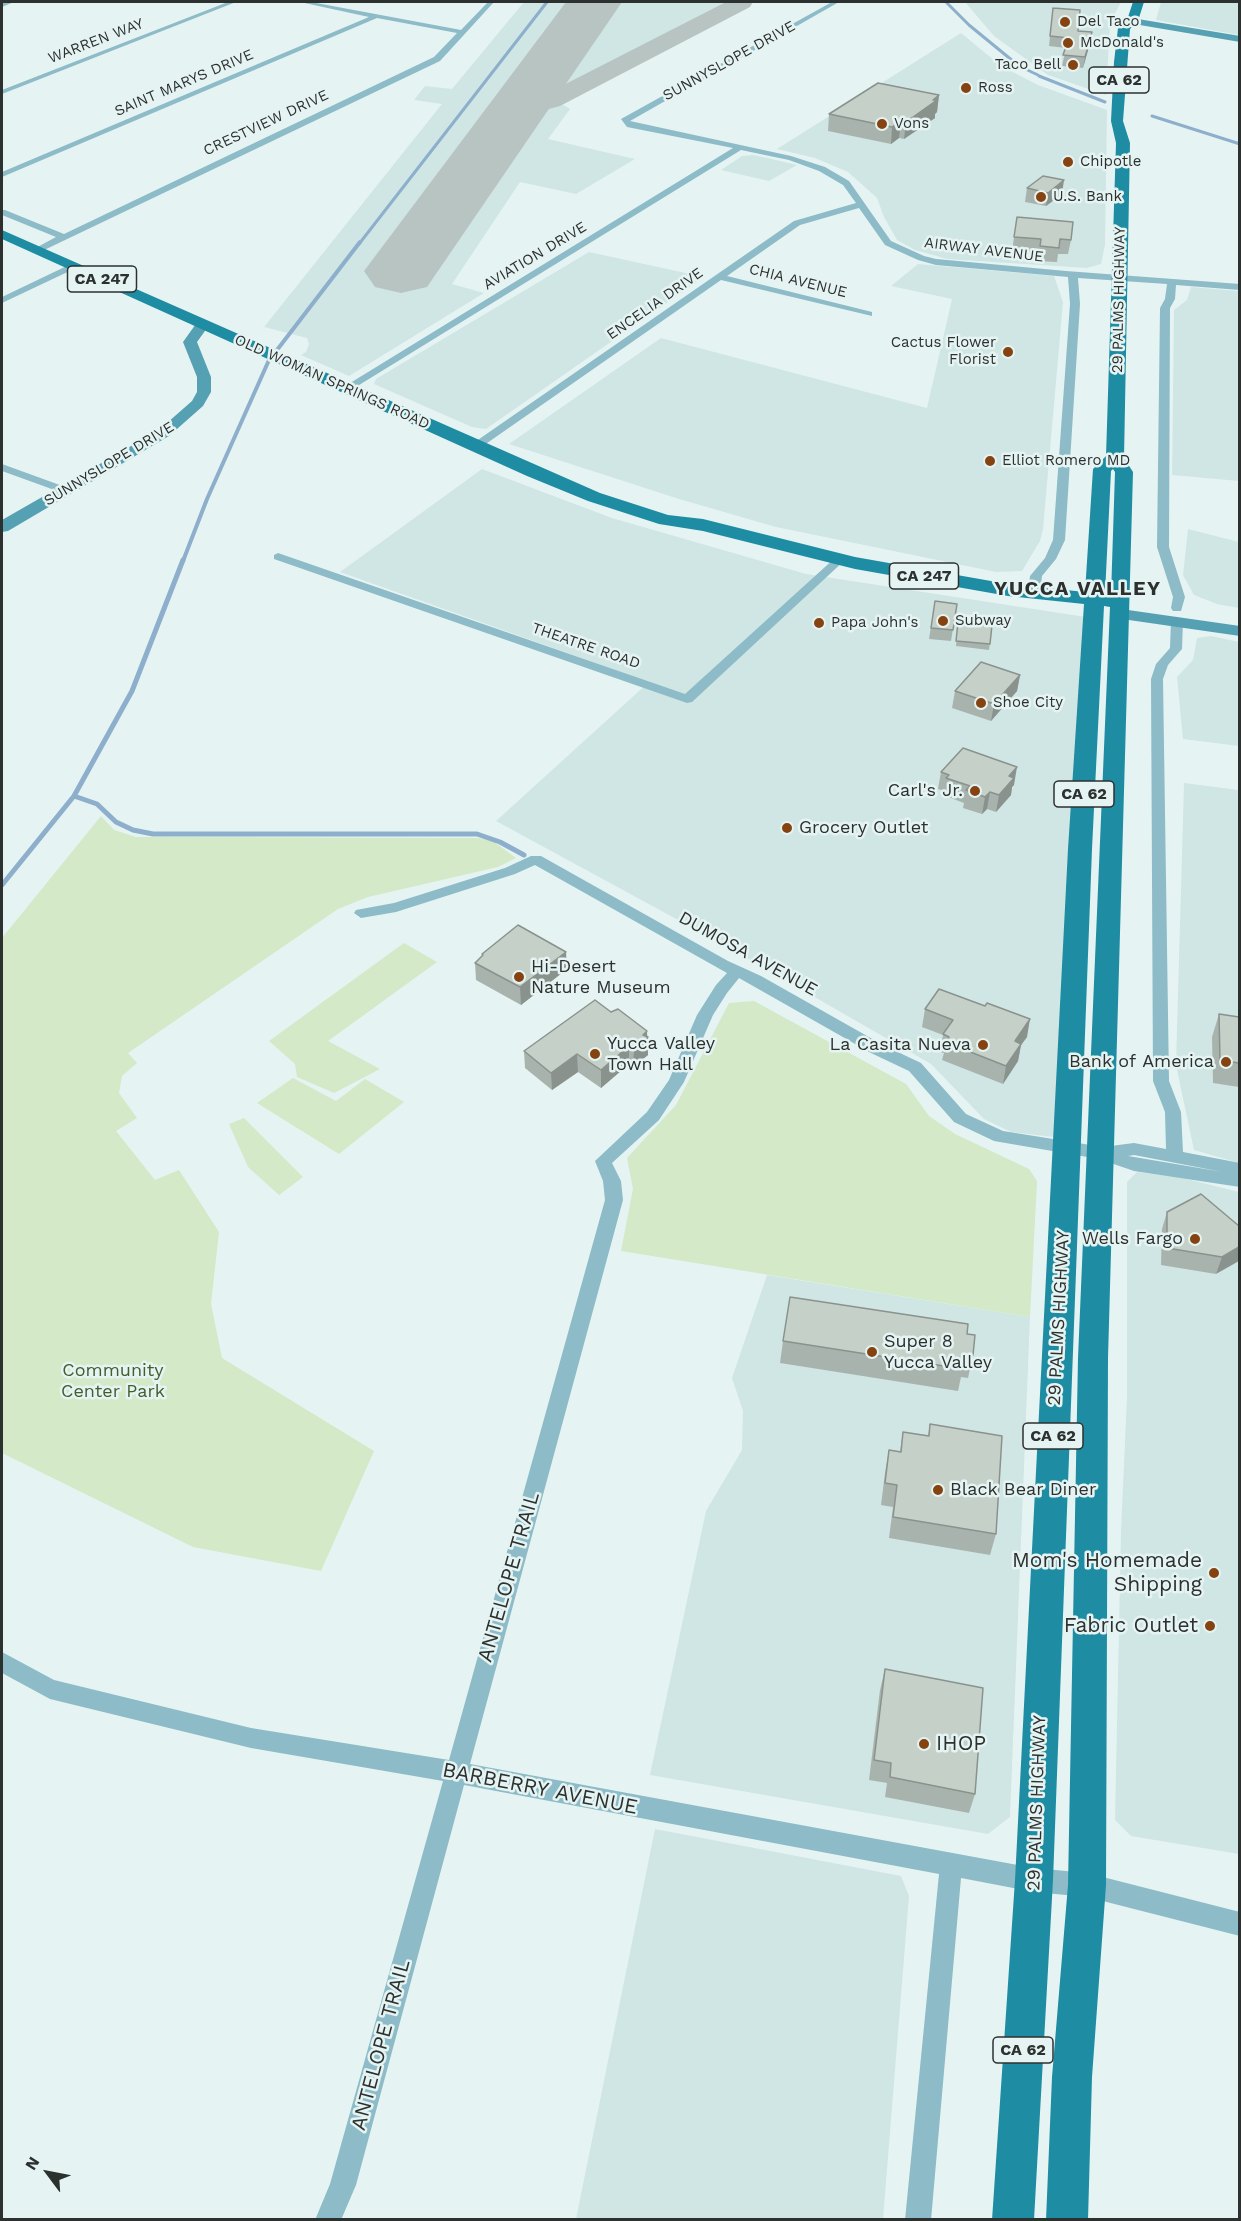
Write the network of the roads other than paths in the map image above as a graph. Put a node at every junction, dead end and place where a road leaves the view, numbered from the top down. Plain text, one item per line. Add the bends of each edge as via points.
1 (11, 2) edge
2 (233, 2) edge
3 (303, 2) edge
4 (491, 2) edge
5 (836, 2) edge
6 (1138, 2) edge
7 (2, 5) edge
8 (376, 16) junction
9 (1132, 21) junction
10 (462, 32) junction
11 (1239, 39) edge
12 (1138, 40) dead end
13 (2, 92) edge
14 (626, 122) joint
15 (1132, 123) dead end
16 (1124, 143) junction
17 (739, 148) junction
18 (2, 175) edge
19 (860, 205) junction
20 (2, 212) edge
21 (2, 234) edge
22 (61, 236) junction
23 (37, 250) junction
24 (73, 266) junction
25 (1073, 275) junction
26 (720, 277) junction
27 (1120, 279) junction
28 (1172, 282) junction
29 (1239, 287) edge
30 (2, 300) edge
31 (869, 314) dead end
32 (203, 324) junction
33 (347, 388) junction
34 (476, 446) junction
35 (1115, 458) junction
36 (2, 466) edge
37 (64, 490) junction
38 (2, 527) edge
39 (278, 557) dead end
40 (835, 564) junction
41 (1034, 593) junction
42 (1095, 606) junction
43 (1121, 608) junction
44 (1177, 615) junction
45 (1239, 619) edge
46 (1239, 631) edge
47 (361, 913) dead end
48 (737, 971) junction
49 (1084, 1151) junction
50 (1175, 1156) junction
51 (1239, 1169) edge
52 (1239, 1181) edge
53 (2, 1662) edge
54 (454, 1774) junction
55 (951, 1865) junction
56 (1034, 1880) junction
57 (1087, 1885) junction
58 (1239, 1924) edge
59 (328, 2220) edge
60 (918, 2220) edge
61 (1013, 2220) edge
62 (1067, 2220) edge

1 - 7 street
2 - 13 street, WARREN WAY
3 - 8 street
4 - 10 street, CRESTVIEW DRIVE
5 - 14 street, SUNNYSLOPE DRIVE via 625,119
6 - 9 main road, 29 PALMS HIGHWAY / CA 62
8 - 10 street
8 - 18 street, SAINT MARYS DRIVE
9 - 11 street
9 - 12 main road, CA 62 via 1139,29
9 - 16 main road, 29 PALMS HIGHWAY / CA 62 via 1124,28 1119,62 1117,120
10 - 22 street, CRESTVIEW DRIVE via 437,59
14 - 17 street, AIRWAY AVENUE
15 - 16 main road, 29 PALMS HIGHWAY / CA 62
16 - 27 main road, 29 PALMS HIGHWAY / CA 62
17 - 19 street, AIRWAY AVENUE via 791,158 822,169 846,183
17 - 33 street, AVIATION DRIVE
19 - 25 street, AIRWAY AVENUE via 888,243 921,258
19 - 26 street, ENCELIA DRIVE via 797,223
20 - 22 street
21 - 23 main road, OLD WOMAN SPRINGS ROAD / CA 247
22 - 23 street, CRESTVIEW DRIVE
23 - 24 main road, OLD WOMAN SPRINGS ROAD / CA 247
24 - 30 street
24 - 32 main road, OLD WOMAN SPRINGS ROAD / CA 247
25 - 27 street, AIRWAY AVENUE
25 - 41 street via 1075,304 1059,540 1036,576
26 - 31 street, CHIA AVENUE
26 - 34 street, ENCELIA DRIVE
27 - 28 street, AIRWAY AVENUE
27 - 35 main road, 29 PALMS HIGHWAY / CA 62
28 - 29 street, AIRWAY AVENUE
28 - 44 street via 1165,308 1163,547 1179,597
32 - 33 main road, OLD WOMAN SPRINGS ROAD / CA 247
32 - 37 street, SUNNYSLOPE DRIVE via 190,342 204,377 204,392 198,403 164,433
33 - 34 main road, OLD WOMAN SPRINGS ROAD / CA 247
34 - 40 main road, OLD WOMAN SPRINGS ROAD / CA 247 via 594,497 666,520 677,530 716,542
35 - 42 main road, 29 PALMS HIGHWAY / CA 62 via 1102,470
35 - 43 main road, 29 PALMS HIGHWAY / CA 62 via 1124,472
36 - 37 street
37 - 38 street, SUNNYSLOPE DRIVE
39 - 40 street, THEATRE ROAD via 687,699
40 - 41 main road, OLD WOMAN SPRINGS ROAD / CA 247
40 - 42 main road, OLD WOMAN SPRINGS ROAD / CA 247 via 939,590
41 - 42 main road, OLD WOMAN SPRINGS ROAD / CA 247
42 - 43 main road, OLD WOMAN SPRINGS ROAD / CA 247
42 - 49 main road, 29 PALMS HIGHWAY / CA 62 via 1080,849
43 - 44 street
43 - 49 main road, 29 PALMS HIGHWAY / CA 62
44 - 45 street
44 - 46 street
44 - 50 street via 1176,649 1162,664 1157,679 1161,1081 1173,1112
47 - 48 street, DUMOSA AVENUE via 396,907 536,859
48 - 49 street, DUMOSA AVENUE via 915,1067 960,1118 1000,1137
48 - 54 street, ANTELOPE TRAIL via 705,1015 676,1082 653,1116 603,1161 612,1181 614,1200
49 - 50 street, DUMOSA AVENUE via 1134,1149
49 - 52 street, DUMOSA AVENUE via 1134,1165
49 - 56 main road, 29 PALMS HIGHWAY / CA 62
49 - 57 main road, 29 PALMS HIGHWAY / CA 62 via 1093,1358
50 - 51 street, DUMOSA AVENUE
53 - 54 street, BARBERRY AVENUE via 50,1689 112,1706 251,1738
54 - 55 street, BARBERRY AVENUE
54 - 59 street, ANTELOPE TRAIL via 343,2185
55 - 56 street, BARBERRY AVENUE
55 - 60 street
56 - 57 street, BARBERRY AVENUE
56 - 61 main road, 29 PALMS HIGHWAY / CA 62
57 - 58 street, BARBERRY AVENUE
57 - 62 main road, 29 PALMS HIGHWAY / CA 62 via 1072,2077

